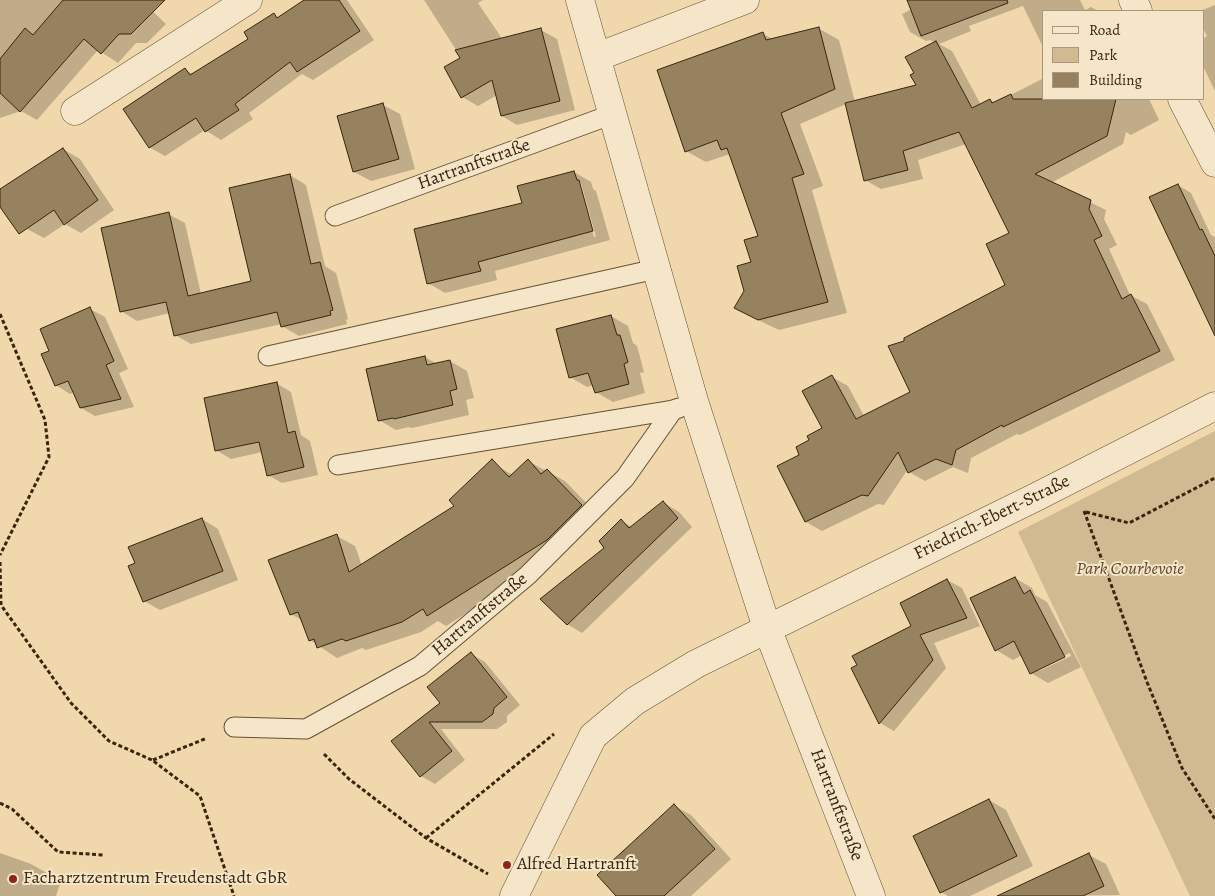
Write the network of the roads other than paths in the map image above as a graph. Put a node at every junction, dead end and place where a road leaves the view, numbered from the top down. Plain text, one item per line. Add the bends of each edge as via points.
1 (248, 0) edge
2 (580, 0) edge
3 (745, 0) edge
4 (597, 57) junction
5 (1183, 100) edge
6 (75, 111) dead end
7 (613, 114) junction
8 (1215, 163) edge
9 (336, 216) dead end
10 (656, 269) junction
11 (268, 356) dead end
12 (683, 406) junction
13 (1215, 406) edge
14 (338, 465) dead end
15 (767, 628) junction
16 (234, 727) road end
17 (516, 893) edge
18 (871, 896) edge

1 - 6 street
2 - 4 street, Hartranftstraße
3 - 4 street
4 - 7 street, Hartranftstraße
5 - 8 street
7 - 9 lane, Hartranftstraße
7 - 10 street, Hartranftstraße
10 - 11 lane
10 - 12 street, Hartranftstraße
12 - 14 lane
12 - 15 street, Hartranftstraße
12 - 16 lane, Hartranftstraße via 625,478 528,575 420,666 306,729
13 - 15 street, Friedrich-Ebert-Straße
15 - 17 street, Friedrich-Ebert-Straße via 635,700 593,736
15 - 18 street, Hartranftstraße

